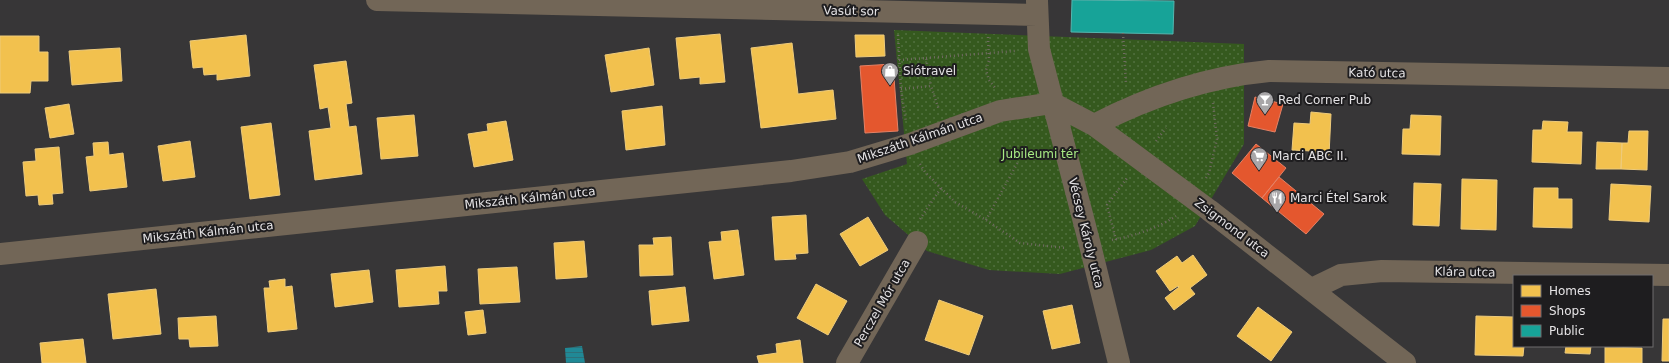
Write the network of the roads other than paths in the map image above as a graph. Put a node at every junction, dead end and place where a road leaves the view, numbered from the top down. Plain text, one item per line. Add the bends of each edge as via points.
1 (377, 0) edge
2 (1037, 8) edge
3 (1669, 78) edge
4 (1052, 103) junction
5 (1094, 126) junction
6 (918, 242) dead end
7 (0, 254) edge
8 (1612, 275) edge
9 (1653, 276) edge
10 (1669, 276) edge
11 (1312, 290) junction
12 (847, 363) edge
13 (1119, 363) edge
14 (1405, 363) edge

1 - 2 street, Vasút sor via 986,15
2 - 4 street via 1039,49
3 - 5 street, Kató utca via 1269,71 1244,73 1179,89 1128,108
4 - 5 street, Zsigmond utca
4 - 7 street, Mikszáth Kálmán utca via 1000,111 910,144 850,162 791,171
4 - 13 street, Vécsey Károly utca
5 - 11 street, Zsigmond utca via 1209,210
6 - 12 street, Perczel Mór utca
8 - 11 street, Klára utca via 1382,271 1341,275
9 - 10 street, Klára utca
11 - 14 street, Zsigmond utca

